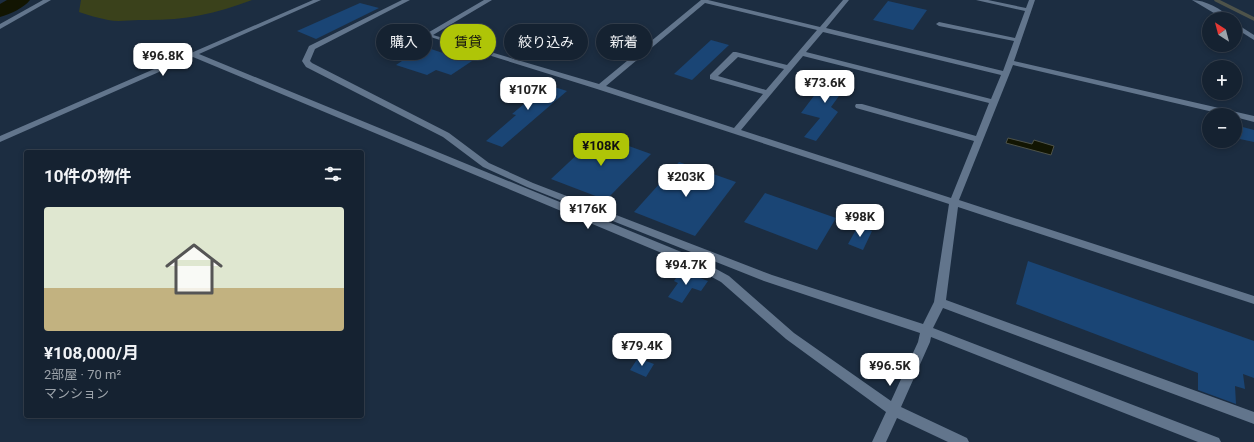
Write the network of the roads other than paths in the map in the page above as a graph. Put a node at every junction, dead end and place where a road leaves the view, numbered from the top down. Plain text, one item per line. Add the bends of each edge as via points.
1 (48, 0) edge
2 (318, 0) edge
3 (408, 0) edge
4 (489, 0) edge
5 (704, 0) edge
6 (846, 0) edge
7 (979, 0) edge
8 (1032, 0) edge
9 (1195, 0) edge
10 (1028, 10) junction
11 (1218, 12) edge
12 (939, 24) dead end
13 (0, 27) edge
14 (821, 29) junction
15 (1242, 30) edge
16 (1254, 38) edge
17 (1018, 40) junction
18 (802, 53) junction
19 (192, 54) junction
20 (1010, 62) junction
21 (788, 68) junction
22 (1005, 74) junction
23 (600, 87) junction
24 (767, 93) junction
25 (994, 102) junction
26 (859, 106) dead end
27 (1254, 119) edge
28 (736, 131) junction
29 (0, 139) edge
30 (979, 140) junction
31 (954, 201) junction
32 (1254, 300) edge
33 (940, 302) junction
34 (925, 336) junction
35 (894, 410) junction
36 (1254, 418) edge
37 (879, 442) edge
38 (962, 442) edge
39 (1214, 442) edge

1 - 13 street
2 - 19 street
3 - 34 street via 312,48 306,60 309,65 446,135 486,165 530,185
4 - 23 street via 427,35
5 - 14 street
5 - 23 street
6 - 14 street
7 - 10 street
8 - 10 street
9 - 11 street
10 - 17 street
12 - 17 street
14 - 18 street
14 - 22 street
15 - 16 street
17 - 20 street
18 - 21 street
18 - 25 street
19 - 29 street
19 - 35 street via 692,261 725,279 790,336
20 - 22 street
20 - 27 street
21 - 24 street
21 - 24 street via 736,54 713,77
22 - 25 street
23 - 28 street
24 - 28 street
25 - 30 street
26 - 30 street
28 - 31 street
30 - 31 street
31 - 32 street
31 - 33 street
33 - 34 street
33 - 36 street
34 - 35 street
34 - 39 street
35 - 37 street
35 - 38 street

